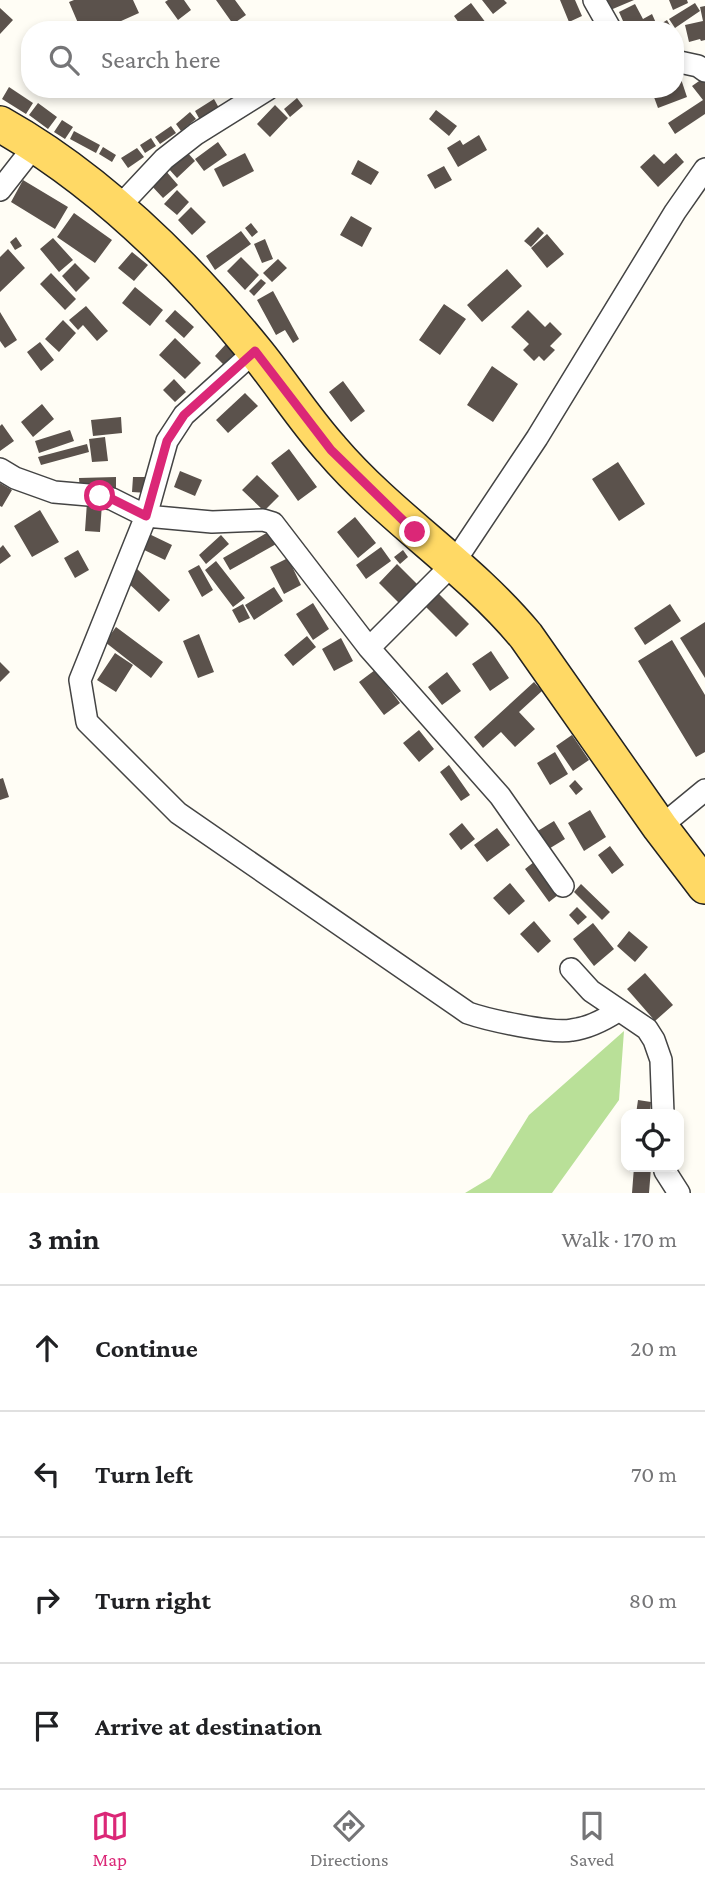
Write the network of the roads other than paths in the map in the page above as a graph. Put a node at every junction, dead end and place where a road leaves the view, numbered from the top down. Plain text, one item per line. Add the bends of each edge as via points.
1 (594, 0) edge
2 (606, 21) edge
3 (684, 63) edge
4 (705, 71) edge
5 (254, 98) edge
6 (0, 124) edge
7 (36, 144) junction
8 (705, 169) edge
9 (0, 190) edge
10 (119, 206) junction
11 (255, 351) junction
12 (0, 469) edge
13 (146, 516) junction
14 (453, 564) junction
15 (369, 648) junction
16 (705, 790) edge
17 (660, 827) junction
18 (563, 886) dead end
19 (705, 886) edge
20 (570, 969) dead end
21 (618, 1012) junction
22 (663, 1109) edge
23 (665, 1172) edge
24 (667, 1172) edge
25 (665, 1193) edge
26 (679, 1193) edge

1 - 2 street
3 - 4 street
5 - 10 street via 185,142
6 - 7 main road
7 - 9 street
7 - 10 main road
8 - 14 street
10 - 11 main road
11 - 13 street via 184,415 167,441
11 - 14 main road via 331,450
12 - 13 street via 54,492 112,499
13 - 15 street via 273,523
13 - 21 street via 80,680 87,722 178,813 468,1013 569,1031
14 - 15 street
14 - 17 main road via 502,607 526,636
15 - 18 street via 500,796
16 - 17 street
17 - 19 main road
20 - 21 street
21 - 22 street via 647,1029 654,1040 661,1060
23 - 25 street
24 - 26 street

